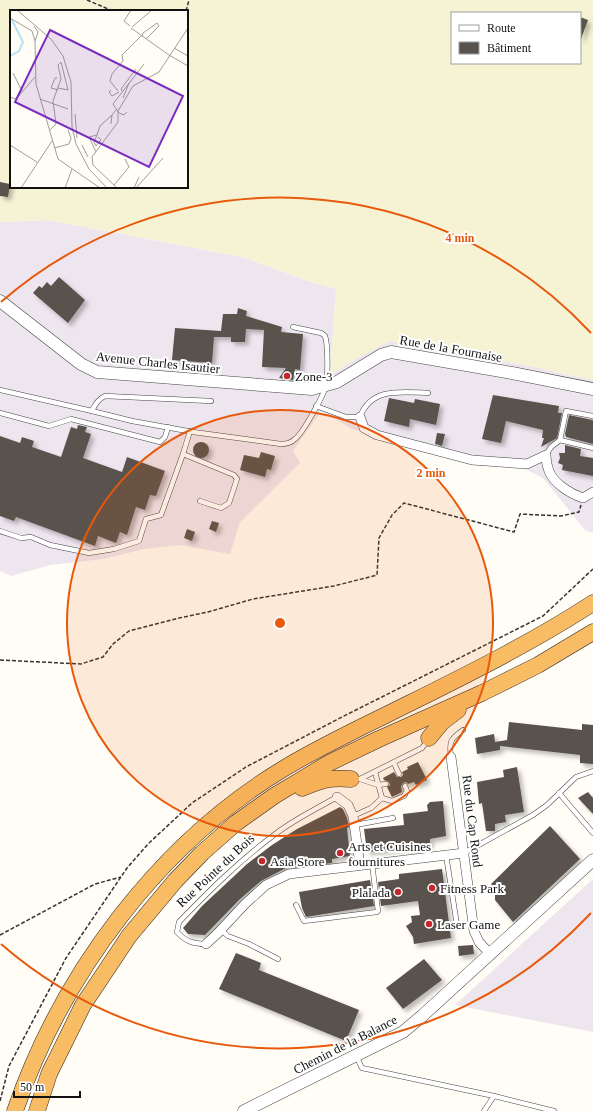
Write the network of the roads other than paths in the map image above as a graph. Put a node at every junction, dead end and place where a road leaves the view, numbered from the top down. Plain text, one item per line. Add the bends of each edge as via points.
1 (0, 301) edge
2 (293, 327) dead end
3 (326, 386) junction
4 (312, 389) joint
5 (593, 389) edge
6 (0, 390) edge
7 (428, 393) dead end
8 (211, 401) dead end
9 (316, 406) junction
10 (92, 411) junction
11 (0, 413) edge
12 (593, 416) edge
13 (360, 417) junction
14 (168, 427) junction
15 (190, 431) junction
16 (560, 440) junction
17 (593, 448) edge
18 (183, 454) junction
19 (546, 455) junction
20 (593, 492) edge
21 (200, 501) dead end
22 (0, 532) edge
23 (593, 604) edge
24 (593, 632) edge
25 (482, 693) junction
26 (463, 730) dead end
27 (429, 738) joint
28 (451, 757) joint
29 (394, 763) junction
30 (593, 771) edge
31 (375, 772) junction
32 (399, 774) dead end
33 (355, 779) junction
34 (386, 784) dead end
35 (378, 786) junction
36 (405, 786) dead end
37 (559, 793) junction
38 (337, 797) joint
39 (382, 798) junction
40 (353, 816) junction
41 (393, 818) dead end
42 (355, 825) junction
43 (593, 833) edge
44 (464, 853) junction
45 (446, 855) junction
46 (593, 860) edge
47 (372, 864) junction
48 (360, 865) junction
49 (296, 905) dead end
50 (150, 910) junction
51 (457, 925) dead end
52 (221, 930) junction
53 (206, 944) joint
54 (490, 954) junction
55 (278, 959) dead end
56 (356, 1056) junction
57 (494, 1096) junction
58 (15, 1111) edge
59 (37, 1111) edge
60 (244, 1111) edge
61 (484, 1111) edge
62 (554, 1111) edge

1 - 4 street, Avenue Charles Isautier via 81,364 97,372
2 - 3 lane via 325,336
3 - 4 street, Rue de la Fournaise
3 - 5 street, Rue de la Fournaise via 338,382 381,355 391,352
3 - 9 lane
6 - 10 lane
7 - 13 lane via 383,394 371,399
8 - 10 lane via 105,396 95,404
9 - 13 lane via 346,416
9 - 15 lane via 298,436 289,443
10 - 14 lane
11 - 14 lane via 49,426 71,419 160,442 165,437
12 - 16 lane via 566,411
13 - 19 street via 364,428 377,435 472,460 526,464
14 - 15 lane
15 - 18 lane
16 - 17 lane
16 - 19 lane
18 - 21 lane via 234,475 237,479 229,503 220,508
18 - 22 lane via 161,515 146,519 139,541 89,554 50,545 31,537 21,538
19 - 20 street via 549,471 572,495 583,498
23 - 58 highway via 504,656 282,770 252,790 196,835 146,886 99,945 44,1039
24 - 25 highway via 538,665
25 - 27 highway via 442,722
25 - 50 highway via 328,763 274,796 236,823 202,852
26 - 28 lane via 450,744
27 - 29 lane via 422,748
28 - 44 street, Rue du Cap Rond
29 - 31 lane
29 - 32 lane
30 - 37 lane via 576,777
31 - 33 lane
31 - 35 lane
33 - 35 lane
33 - 50 highway via 335,777 297,791 246,825
34 - 35 lane
35 - 39 lane
36 - 39 lane via 407,791 404,796 392,801
37 - 43 lane
37 - 44 lane via 533,814
38 - 40 street, Rue Pointe du Bois via 348,805
38 - 53 lane, Rue Pointe du Bois via 274,834 234,868 179,922 176,932 182,938 194,944
39 - 40 lane via 371,808
40 - 42 street, Rue Pointe du Bois
41 - 42 lane
42 - 48 street, Rue Pointe du Bois
44 - 45 street, Rue Pointe du Bois
44 - 54 street, Rue du Cap Rond via 474,931 479,942
45 - 47 street, Rue Pointe du Bois
45 - 51 lane
46 - 54 street, Chemin de la Balance
47 - 48 street, Rue Pointe du Bois
47 - 49 lane via 377,912 304,921
48 - 52 street, Rue Pointe du Bois via 289,874 266,884
50 - 59 highway via 129,936 83,1005 49,1074
52 - 53 street, Rue Pointe du Bois
52 - 55 lane via 228,936
54 - 56 street, Chemin de la Balance via 404,1032
56 - 57 lane via 362,1068
56 - 60 street, Chemin de la Balance
57 - 61 lane
57 - 62 lane

